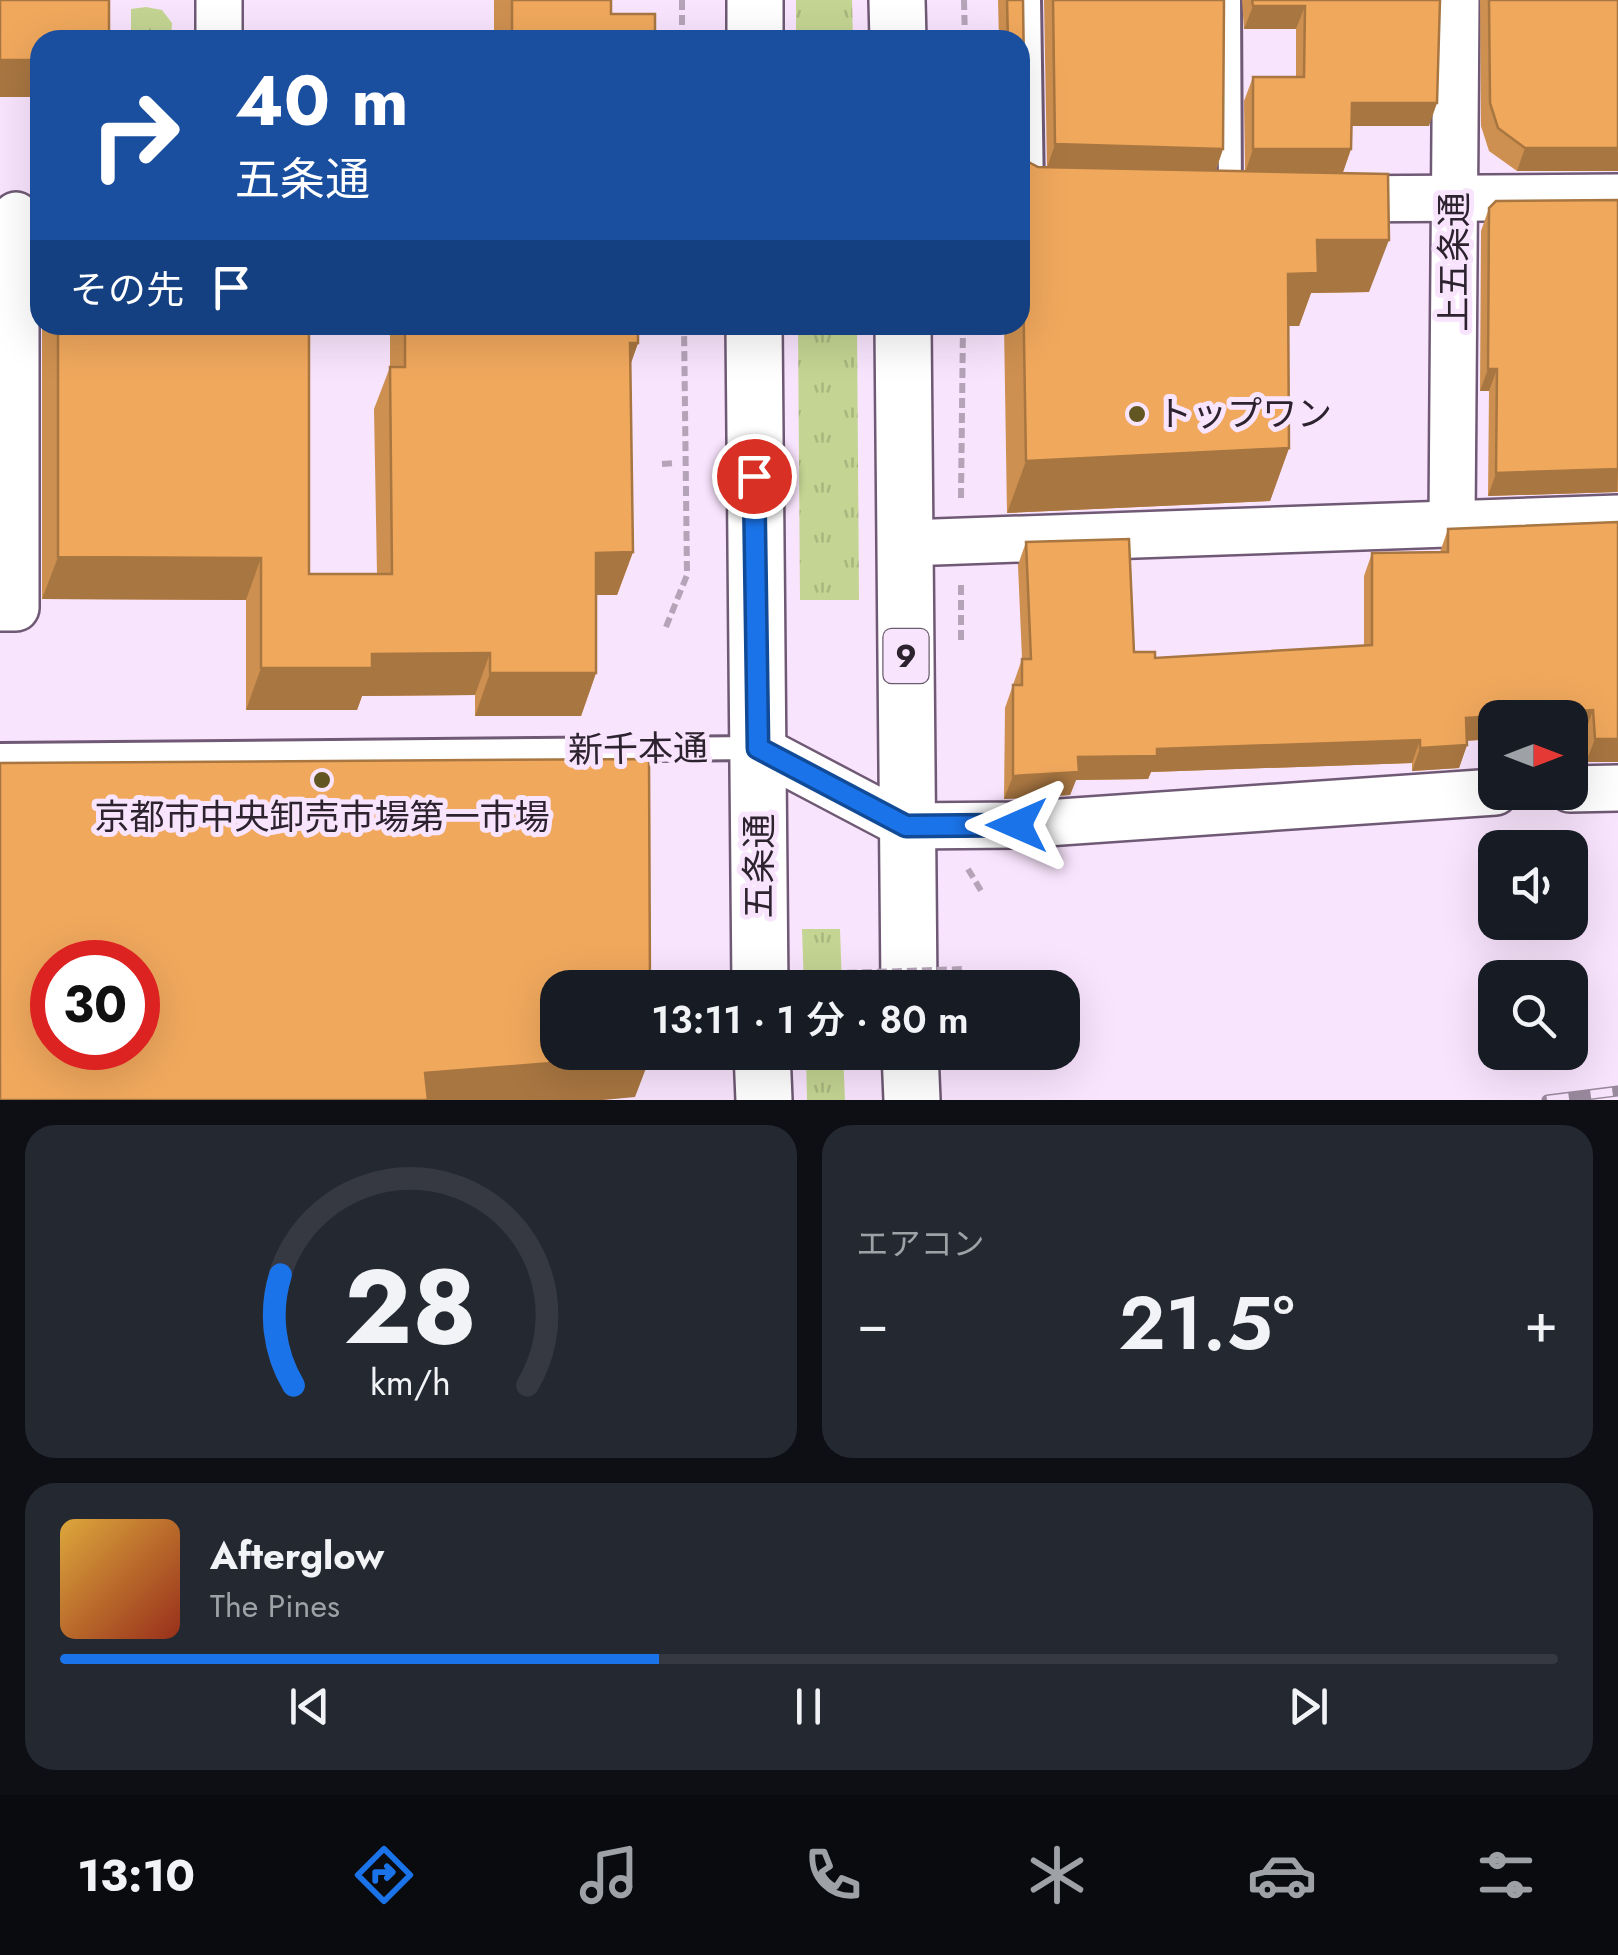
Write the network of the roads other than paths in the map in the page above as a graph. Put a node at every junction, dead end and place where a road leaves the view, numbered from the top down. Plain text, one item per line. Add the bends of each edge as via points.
1 (220, 0) edge
2 (755, 0) edge
3 (897, 0) edge
4 (1029, 0) edge
5 (1229, 0) edge
6 (1456, 0) edge
7 (219, 30) edge
8 (754, 30) edge
9 (898, 30) edge
10 (1041, 193) edge
11 (1618, 197) edge
12 (1244, 198) joint
13 (1454, 199) junction
14 (19, 215) edge
15 (754, 335) edge
16 (903, 335) edge
17 (1618, 518) edge
18 (1452, 524) junction
19 (907, 543) junction
20 (8, 608) edge
21 (758, 748) junction
22 (0, 755) edge
23 (1618, 788) edge
24 (1588, 789) edge
25 (1478, 793) edge
26 (906, 826) junction
27 (760, 970) edge
28 (908, 970) edge
29 (763, 1070) edge
30 (911, 1070) edge
31 (764, 1100) edge
32 (912, 1100) edge

1 - 7 street
2 - 8 highway
3 - 9 highway
4 - 10 lane
5 - 12 lane
6 - 13 street, 上五条通
11 - 13 street
12 - 13 street
13 - 18 street, 上五条通
14 - 20 street
15 - 21 highway, 五条通
16 - 19 highway, 9
17 - 18 street
18 - 19 street
19 - 26 highway, 9
21 - 22 lane, 新千本通
21 - 26 street, 新千本通
21 - 27 highway, 五条通
23 - 24 street
25 - 26 street, 新千本通 via 1017,825
26 - 28 highway, 9
29 - 31 highway
30 - 32 highway

